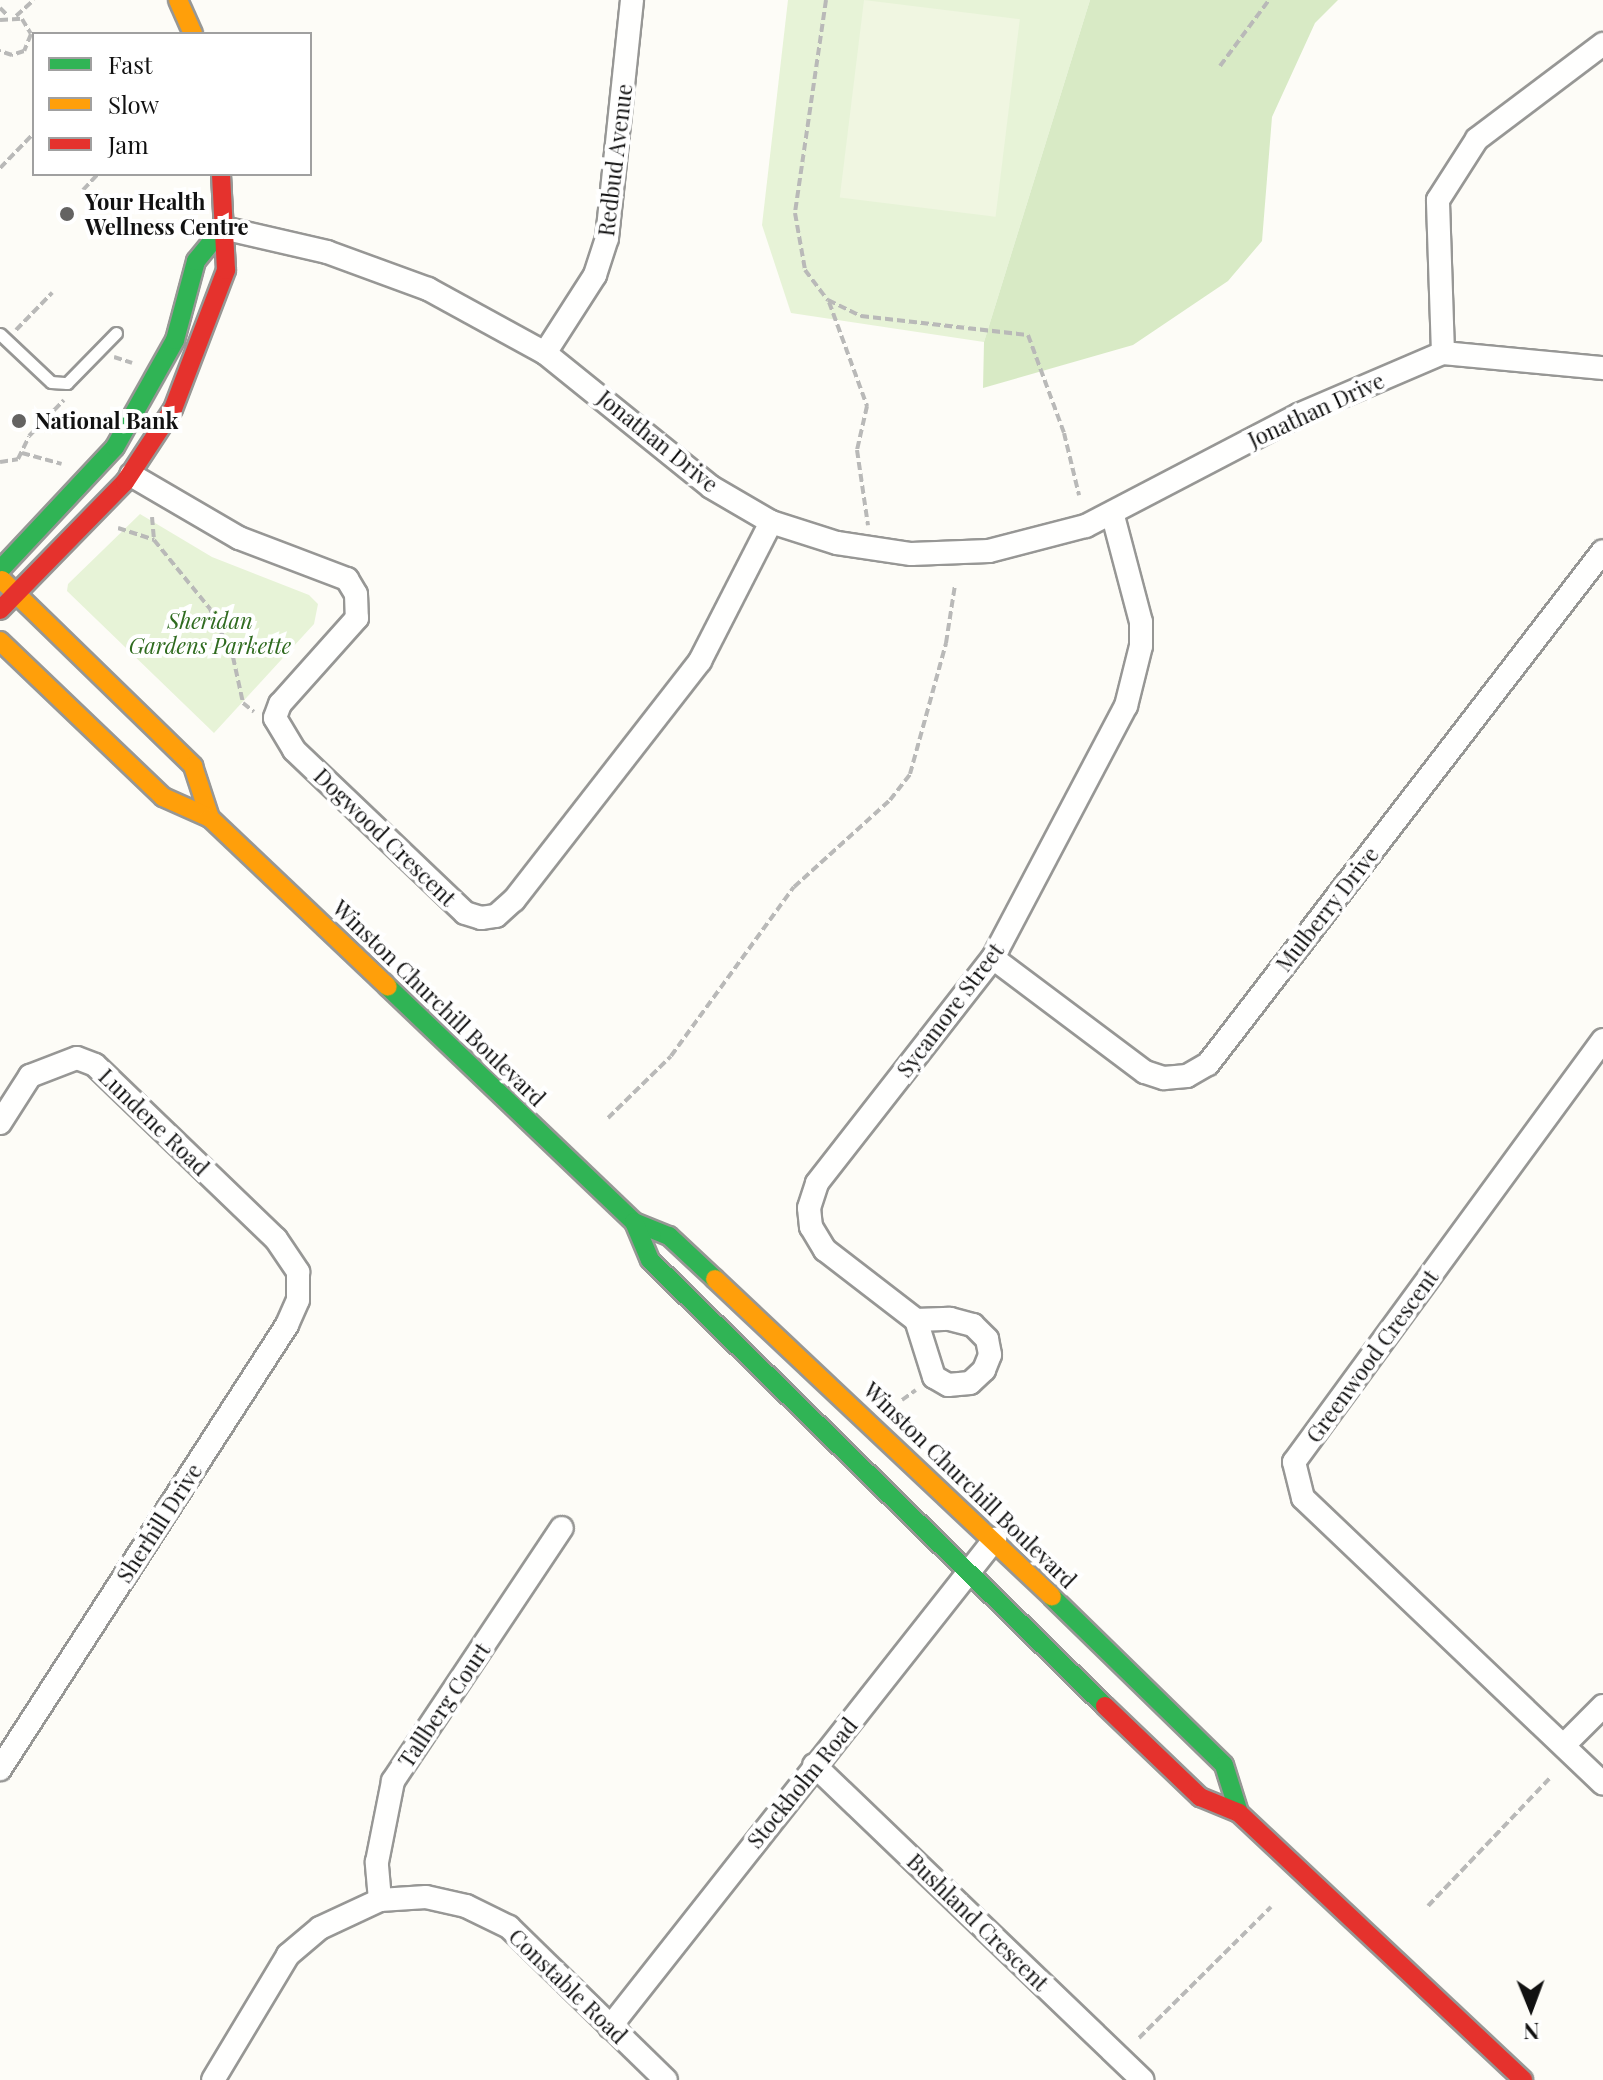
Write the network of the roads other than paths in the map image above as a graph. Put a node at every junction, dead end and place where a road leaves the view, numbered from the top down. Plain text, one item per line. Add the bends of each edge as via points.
1 (178, 0) edge
2 (632, 0) edge
3 (192, 32) edge
4 (1603, 44) edge
5 (221, 176) edge
6 (223, 228) junction
7 (116, 333) dead end
8 (6, 334) edge
9 (545, 353) junction
10 (1443, 353) junction
11 (1603, 368) edge
12 (131, 475) junction
13 (1113, 516) junction
14 (771, 522) junction
15 (1603, 551) edge
16 (0, 570) edge
17 (0, 578) edge
18 (17, 594) junction
19 (0, 610) edge
20 (0, 641) edge
21 (210, 818) junction
22 (993, 958) junction
23 (1603, 1040) edge
24 (0, 1123) edge
25 (634, 1222) junction
26 (298, 1272) joint
27 (916, 1320) dead end
28 (562, 1528) dead end
29 (995, 1539) junction
30 (966, 1575) junction
31 (1603, 1706) edge
32 (1564, 1745) junction
33 (814, 1765) junction
34 (0, 1769) edge
35 (1603, 1784) edge
36 (1239, 1813) junction
37 (380, 1900) junction
38 (610, 2027) junction
39 (213, 2080) edge
40 (666, 2080) edge
41 (1142, 2080) edge
42 (1523, 2080) edge

1 - 3 main road
2 - 9 street, Redbud Avenue via 607,238 595,275
4 - 10 street via 1477,139 1438,200
5 - 6 main road
6 - 9 street, Jonathan Drive via 379,269 489,320
6 - 12 main road via 226,270 207,331 173,409
6 - 16 main road via 196,261 175,340 115,447
7 - 8 lane via 67,383 51,382
9 - 14 street, Jonathan Drive via 711,487
10 - 11 street, Jonathan Drive
10 - 13 street, Jonathan Drive via 1298,415
12 - 14 street, Dogwood Crescent via 239,538 347,579 356,594 357,618 280,704 275,718 294,750 465,913 481,918 496,916 514,900 700,661
12 - 18 main road
13 - 14 street, Jonathan Drive via 1025,545 911,554 837,543
13 - 22 street, Sycamore Street via 1141,622 1135,677 1126,706
15 - 22 street, Mulberry Drive via 1208,1064 1187,1076 1164,1078 1145,1072
17 - 18 main road, Winston Churchill Boulevard
18 - 19 main road
18 - 21 main road, Winston Churchill Boulevard via 193,766
20 - 21 main road, Winston Churchill Boulevard via 163,797
21 - 25 main road, Winston Churchill Boulevard
22 - 27 street, Sycamore Street via 817,1183 809,1208 811,1227 825,1250
23 - 32 street, Greenwood Crescent via 1294,1462 1303,1498
24 - 26 street, Lundene Road via 30,1076 77,1058 95,1065 276,1239
25 - 29 main road, Winston Churchill Boulevard via 669,1236
25 - 30 main road, Winston Churchill Boulevard via 650,1260
26 - 34 street, Sherhill Drive via 298,1300 287,1325
28 - 37 street, Tallberg Court via 393,1781 377,1862
29 - 30 street, Stockholm Road
29 - 36 main road, Winston Churchill Boulevard via 1224,1765
30 - 33 street, Stockholm Road
30 - 36 main road, Winston Churchill Boulevard via 1200,1797
31 - 32 street
32 - 35 street, Greenwood Crescent
33 - 38 street, Stockholm Road
33 - 41 street, Bushland Crescent
36 - 42 main road, Winston Churchill Boulevard
37 - 38 street, Constable Road via 426,1897 466,1906 509,1927
37 - 39 street, Constable Road via 342,1913 288,1955
38 - 40 street, Constable Road

